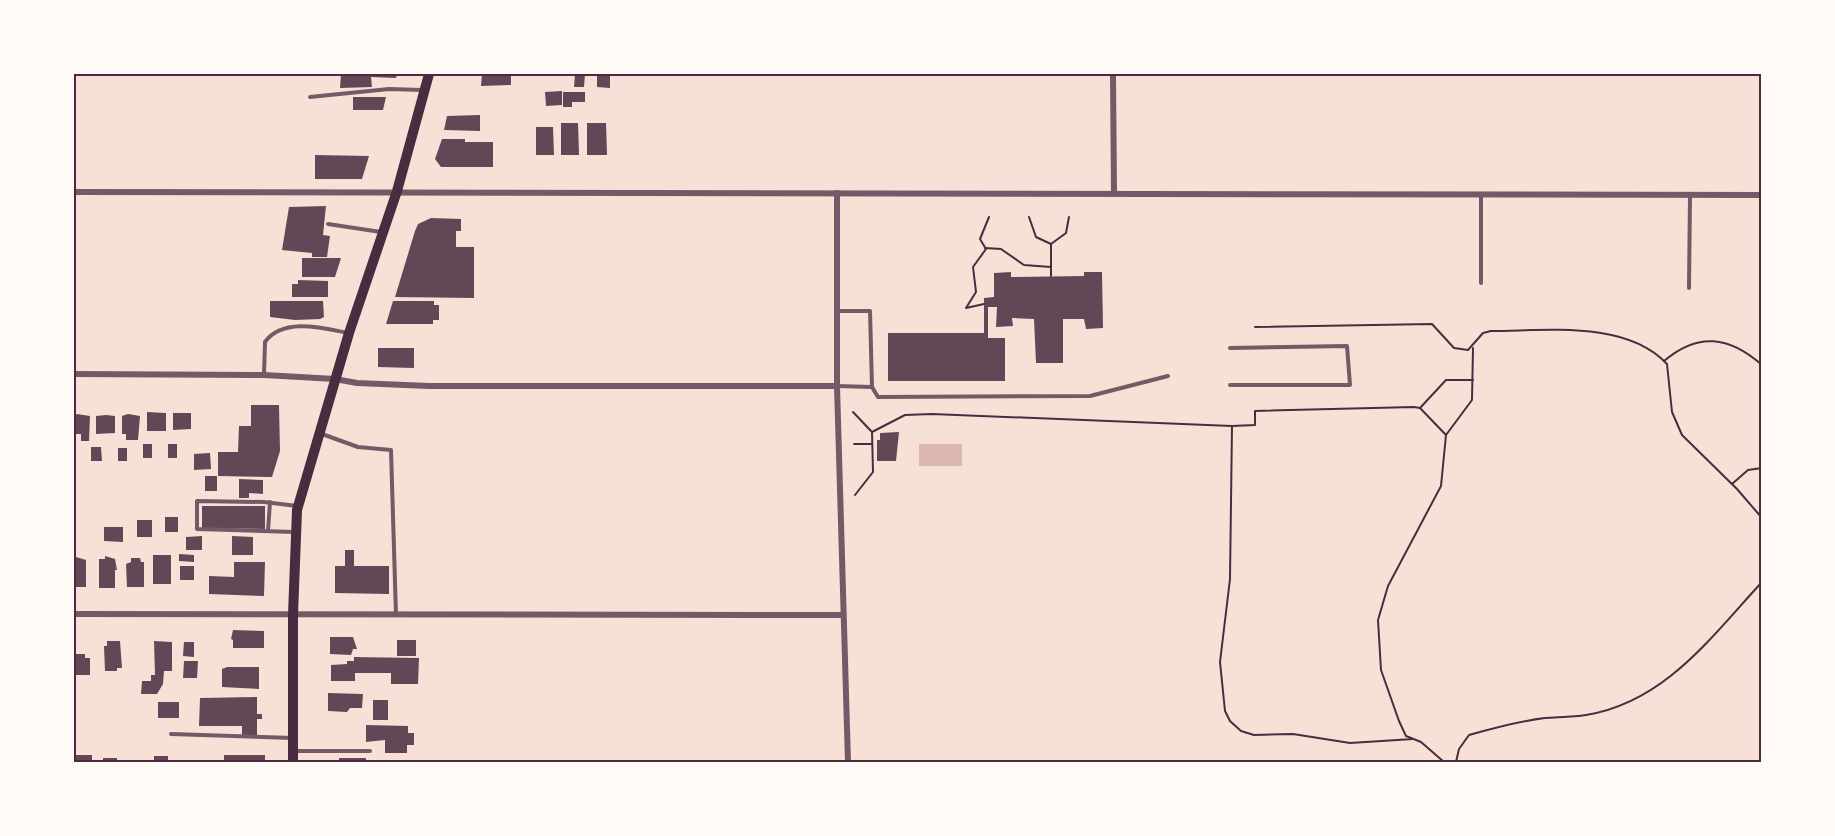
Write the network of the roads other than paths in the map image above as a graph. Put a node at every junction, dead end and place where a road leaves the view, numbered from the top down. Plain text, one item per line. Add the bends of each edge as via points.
1 (429, 74) edge
2 (1113, 74) edge
3 (425, 90) junction
4 (310, 97) dead end
5 (397, 191) junction
6 (74, 192) edge
7 (837, 193) junction
8 (1114, 193) junction
9 (1481, 194) junction
10 (1761, 195) edge
11 (1689, 196) junction
12 (328, 225) dead end
13 (383, 233) junction
14 (1481, 283) dead end
15 (1689, 288) dead end
16 (837, 311) junction
17 (349, 333) junction
18 (1230, 348) dead end
19 (74, 374) edge
20 (264, 375) junction
21 (1168, 376) dead end
22 (335, 379) junction
23 (1230, 385) dead end
24 (837, 386) junction
25 (872, 387) junction
26 (319, 433) junction
27 (270, 502) junction
28 (298, 506) junction
29 (268, 532) junction
30 (296, 532) junction
31 (74, 614) edge
32 (293, 615) junction
33 (396, 615) junction
34 (843, 615) junction
35 (171, 734) dead end
36 (293, 738) junction
37 (293, 751) junction
38 (370, 751) dead end
39 (293, 762) edge
40 (848, 762) edge

1 - 3 main road
2 - 8 street
3 - 4 lane via 389,89
3 - 5 main road
5 - 6 street
5 - 7 street
5 - 13 main road
7 - 8 street
7 - 16 street
8 - 9 street
9 - 11 street
9 - 14 lane
10 - 11 street
11 - 15 lane
12 - 13 lane
13 - 17 main road
16 - 24 street
16 - 25 lane via 870,311
17 - 20 lane via 317,328 280,329 265,342
17 - 22 main road
18 - 23 lane via 1347,346 1350,385
19 - 20 street
20 - 22 street
21 - 25 lane via 1090,396 878,397
22 - 24 street via 429,386
22 - 26 main road
24 - 25 lane
24 - 34 street
26 - 28 main road
26 - 33 lane via 358,447 391,450
27 - 28 lane
27 - 29 lane
27 - 29 lane via 197,501 197,529
28 - 30 main road
29 - 30 lane
30 - 32 main road
31 - 32 street
32 - 33 street
32 - 36 main road
33 - 34 street
34 - 40 street
35 - 36 lane
36 - 37 main road
37 - 38 lane
37 - 39 main road

